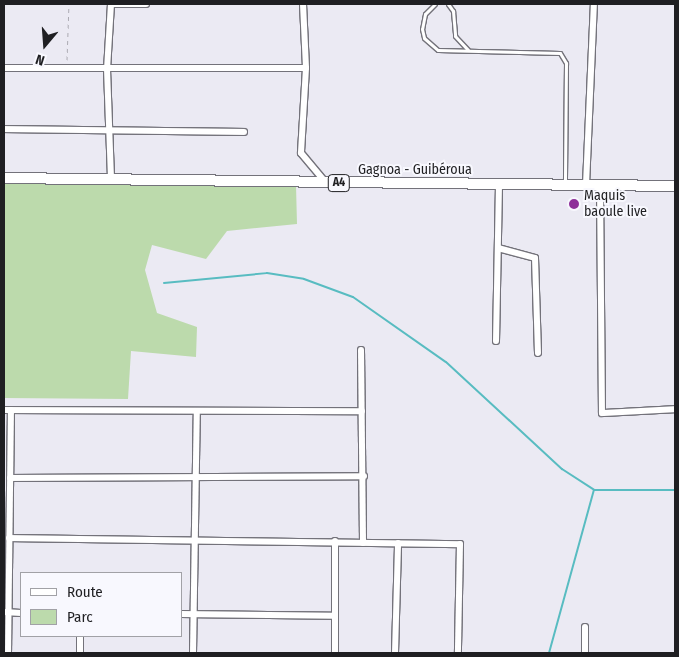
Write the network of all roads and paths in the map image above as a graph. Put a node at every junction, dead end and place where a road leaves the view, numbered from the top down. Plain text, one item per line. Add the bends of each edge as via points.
1 (69, 4) edge
2 (111, 4) edge
3 (146, 4) edge
4 (303, 4) edge
5 (435, 4) edge
6 (448, 4) edge
7 (594, 4) edge
8 (468, 51) junction
9 (4, 68) edge
10 (67, 68) junction
11 (306, 68) junction
12 (107, 69) junction
13 (4, 129) edge
14 (110, 131) junction
15 (244, 132) dead end
16 (4, 178) edge
17 (111, 180) junction
18 (326, 183) junction
19 (499, 184) junction
20 (565, 185) junction
21 (586, 185) junction
22 (600, 185) junction
23 (675, 186) edge
24 (498, 248) junction
25 (496, 341) dead end
26 (362, 350) dead end
27 (538, 353) dead end
28 (675, 409) edge
29 (7, 410) edge
30 (197, 410) junction
31 (362, 411) junction
32 (364, 476) junction
33 (196, 477) junction
34 (10, 478) junction
35 (9, 538) junction
36 (194, 542) junction
37 (335, 542) junction
38 (363, 543) junction
39 (398, 543) junction
40 (6, 612) edge
41 (20, 613) edge
42 (182, 614) edge
43 (193, 614) junction
44 (334, 616) junction
45 (585, 627) dead end
46 (80, 637) edge
47 (8, 653) edge
48 (80, 653) edge
49 (193, 653) edge
50 (335, 653) edge
51 (395, 653) edge
52 (458, 653) edge
53 (585, 653) edge

1 - 10 path
2 - 3 street
2 - 12 street
4 - 11 street
5 - 8 lane via 425,14 424,38 438,50
6 - 8 lane via 453,11 455,36
7 - 21 street
8 - 20 lane via 560,53 566,63
9 - 10 street
10 - 12 street
11 - 12 street
11 - 18 street via 301,153
12 - 14 street
13 - 14 street
14 - 15 street
14 - 17 street
16 - 17 main road, Gagnoa - Guibéroua / A4
17 - 18 main road, Gagnoa - Guibéroua / A4
18 - 19 main road, Gagnoa - Guibéroua / A4
19 - 20 main road, Gagnoa - Guibéroua / A4
19 - 24 street
20 - 21 main road, Gagnoa - Guibéroua / A4
21 - 22 main road, Gagnoa - Guibéroua / A4
22 - 23 main road, Gagnoa - Guibéroua / A4
22 - 28 street via 602,414
24 - 25 street
24 - 27 street via 535,258
26 - 31 street
29 - 30 street
29 - 34 street
30 - 31 street
30 - 33 street
31 - 32 street
32 - 33 street
32 - 38 street
33 - 34 street
33 - 36 street
34 - 35 street
35 - 36 street
35 - 40 street
36 - 37 street
36 - 43 street
37 - 38 street
37 - 44 street
38 - 39 street
39 - 51 street
39 - 52 street via 460,544
40 - 41 street
40 - 47 street
42 - 43 street
43 - 44 street
43 - 49 street
44 - 50 street
45 - 53 street
46 - 48 street

